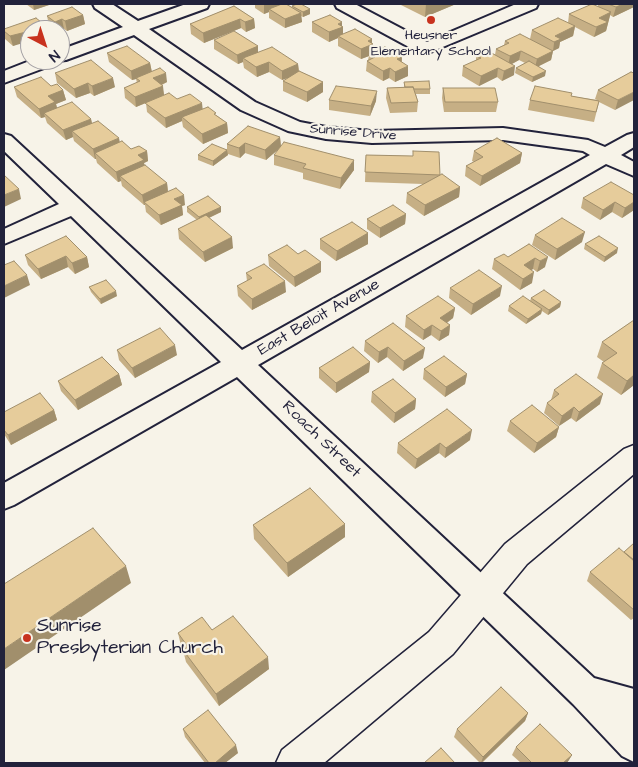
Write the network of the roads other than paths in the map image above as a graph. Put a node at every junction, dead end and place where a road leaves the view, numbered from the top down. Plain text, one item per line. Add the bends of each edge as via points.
1 (101, 4) edge
2 (201, 4) edge
3 (343, 4) edge
4 (530, 4) edge
5 (136, 28) junction
6 (70, 52) edge
7 (23, 70) edge
8 (4, 77) edge
9 (634, 139) edge
10 (4, 140) edge
11 (607, 155) junction
12 (634, 170) edge
13 (74, 206) junction
14 (4, 237) edge
15 (240, 363) junction
16 (634, 456) edge
17 (4, 497) edge
18 (483, 595) junction
19 (585, 692) junction
20 (634, 706) edge
21 (634, 744) edge
22 (295, 763) edge

1 - 5 street, Sunrise Drive
2 - 5 street
3 - 4 street via 426,49
5 - 6 street
5 - 11 street, Sunrise Drive via 248,106 295,127 372,137 503,134 588,146
7 - 8 street
9 - 11 street, East Beloit Avenue
10 - 13 street, Roach Street
11 - 12 street, Sunrise Drive
11 - 15 street, East Beloit Avenue
13 - 14 street
13 - 15 street, Roach Street
15 - 17 street, East Beloit Avenue
15 - 18 street, Roach Street
16 - 18 street via 516,554
18 - 19 street, Roach Street
18 - 22 street via 441,643
19 - 20 street
19 - 21 street, Roach Street

